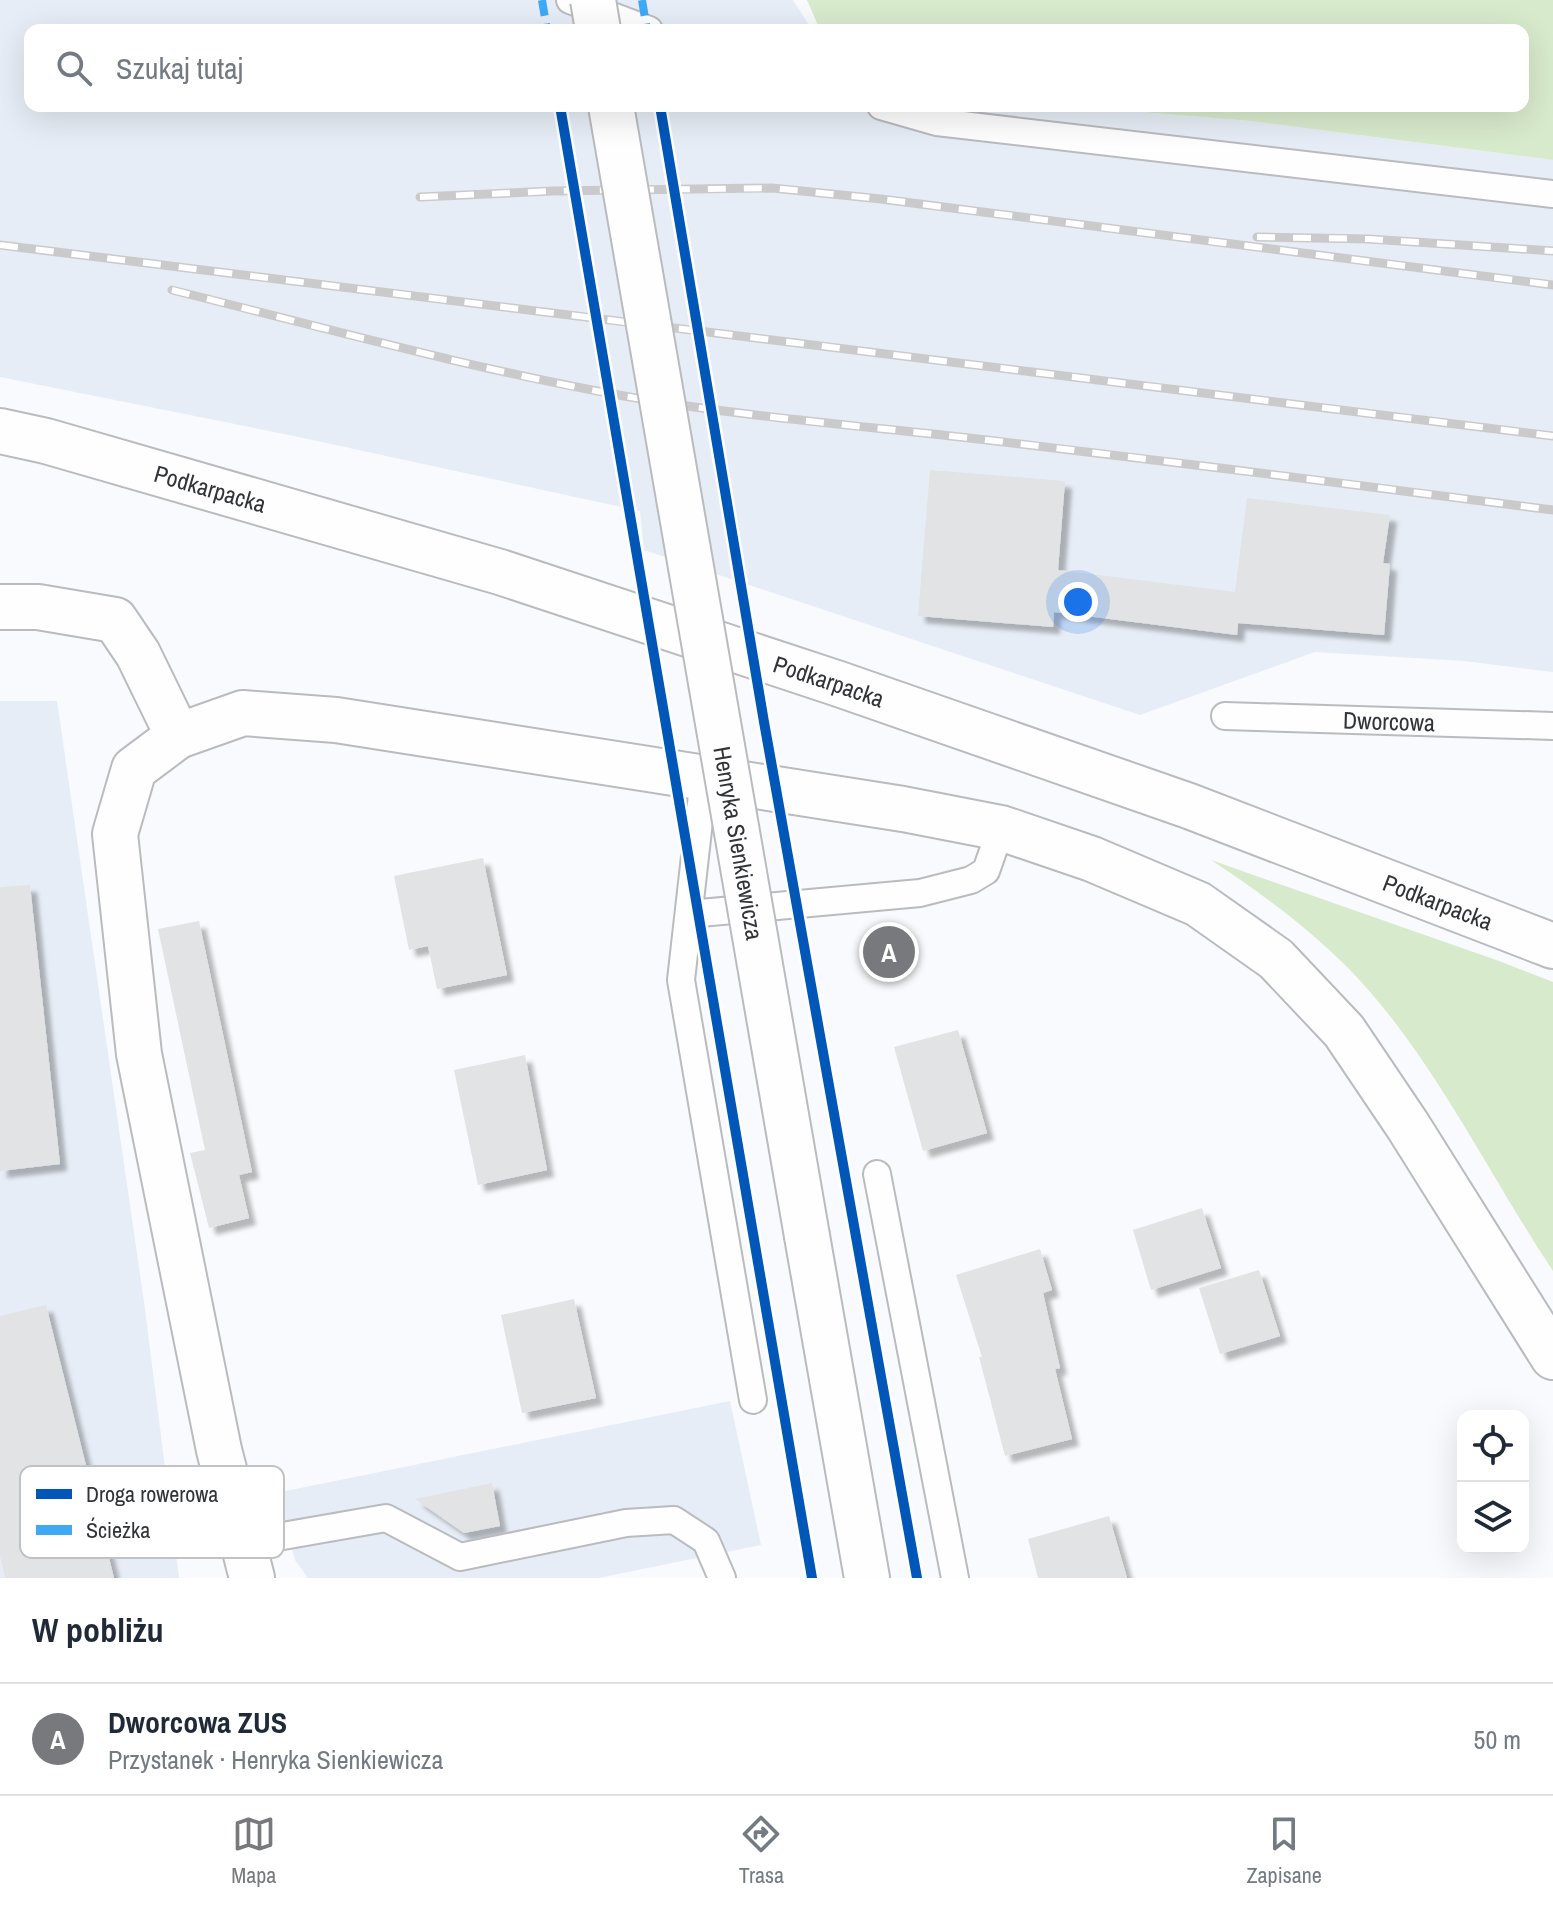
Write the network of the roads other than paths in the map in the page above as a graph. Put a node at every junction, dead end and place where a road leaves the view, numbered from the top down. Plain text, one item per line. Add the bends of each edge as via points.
1 (570, 0) edge
2 (593, 0) edge
3 (597, 24) edge
4 (633, 24) edge
5 (612, 112) edge
6 (902, 112) edge
7 (1553, 194) edge
8 (0, 431) edge
9 (0, 607) edge
10 (1225, 716) dead end
11 (1553, 726) edge
12 (178, 736) junction
13 (704, 777) junction
14 (1001, 828) junction
15 (689, 914) junction
16 (1553, 946) edge
17 (877, 1174) dead end
18 (1553, 1357) edge
19 (753, 1400) dead end
20 (223, 1466) edge
21 (284, 1549) edge
22 (462, 1567) edge
23 (722, 1578) edge
24 (867, 1578) edge
25 (955, 1578) edge

1 - 4 lane
2 - 3 main road, bridge
5 - 24 main road, Henryka Sienkiewicza, bridge
6 - 7 lane via 937,122
8 - 16 main road, Podkarpacka via 500,572 839,684 1175,801
9 - 12 main road via 38,607 115,620
10 - 11 lane, Dworcowa
12 - 13 main road via 243,713 274,715
12 - 20 main road via 134,769 115,834 139,1054
13 - 14 main road
13 - 15 lane
14 - 15 lane via 986,871 971,880 920,893
14 - 18 main road via 1198,904 1276,959 1344,1031
15 - 19 lane via 681,980
17 - 25 lane
21 - 22 lane via 386,1518
22 - 23 lane via 626,1523 674,1520 706,1541

